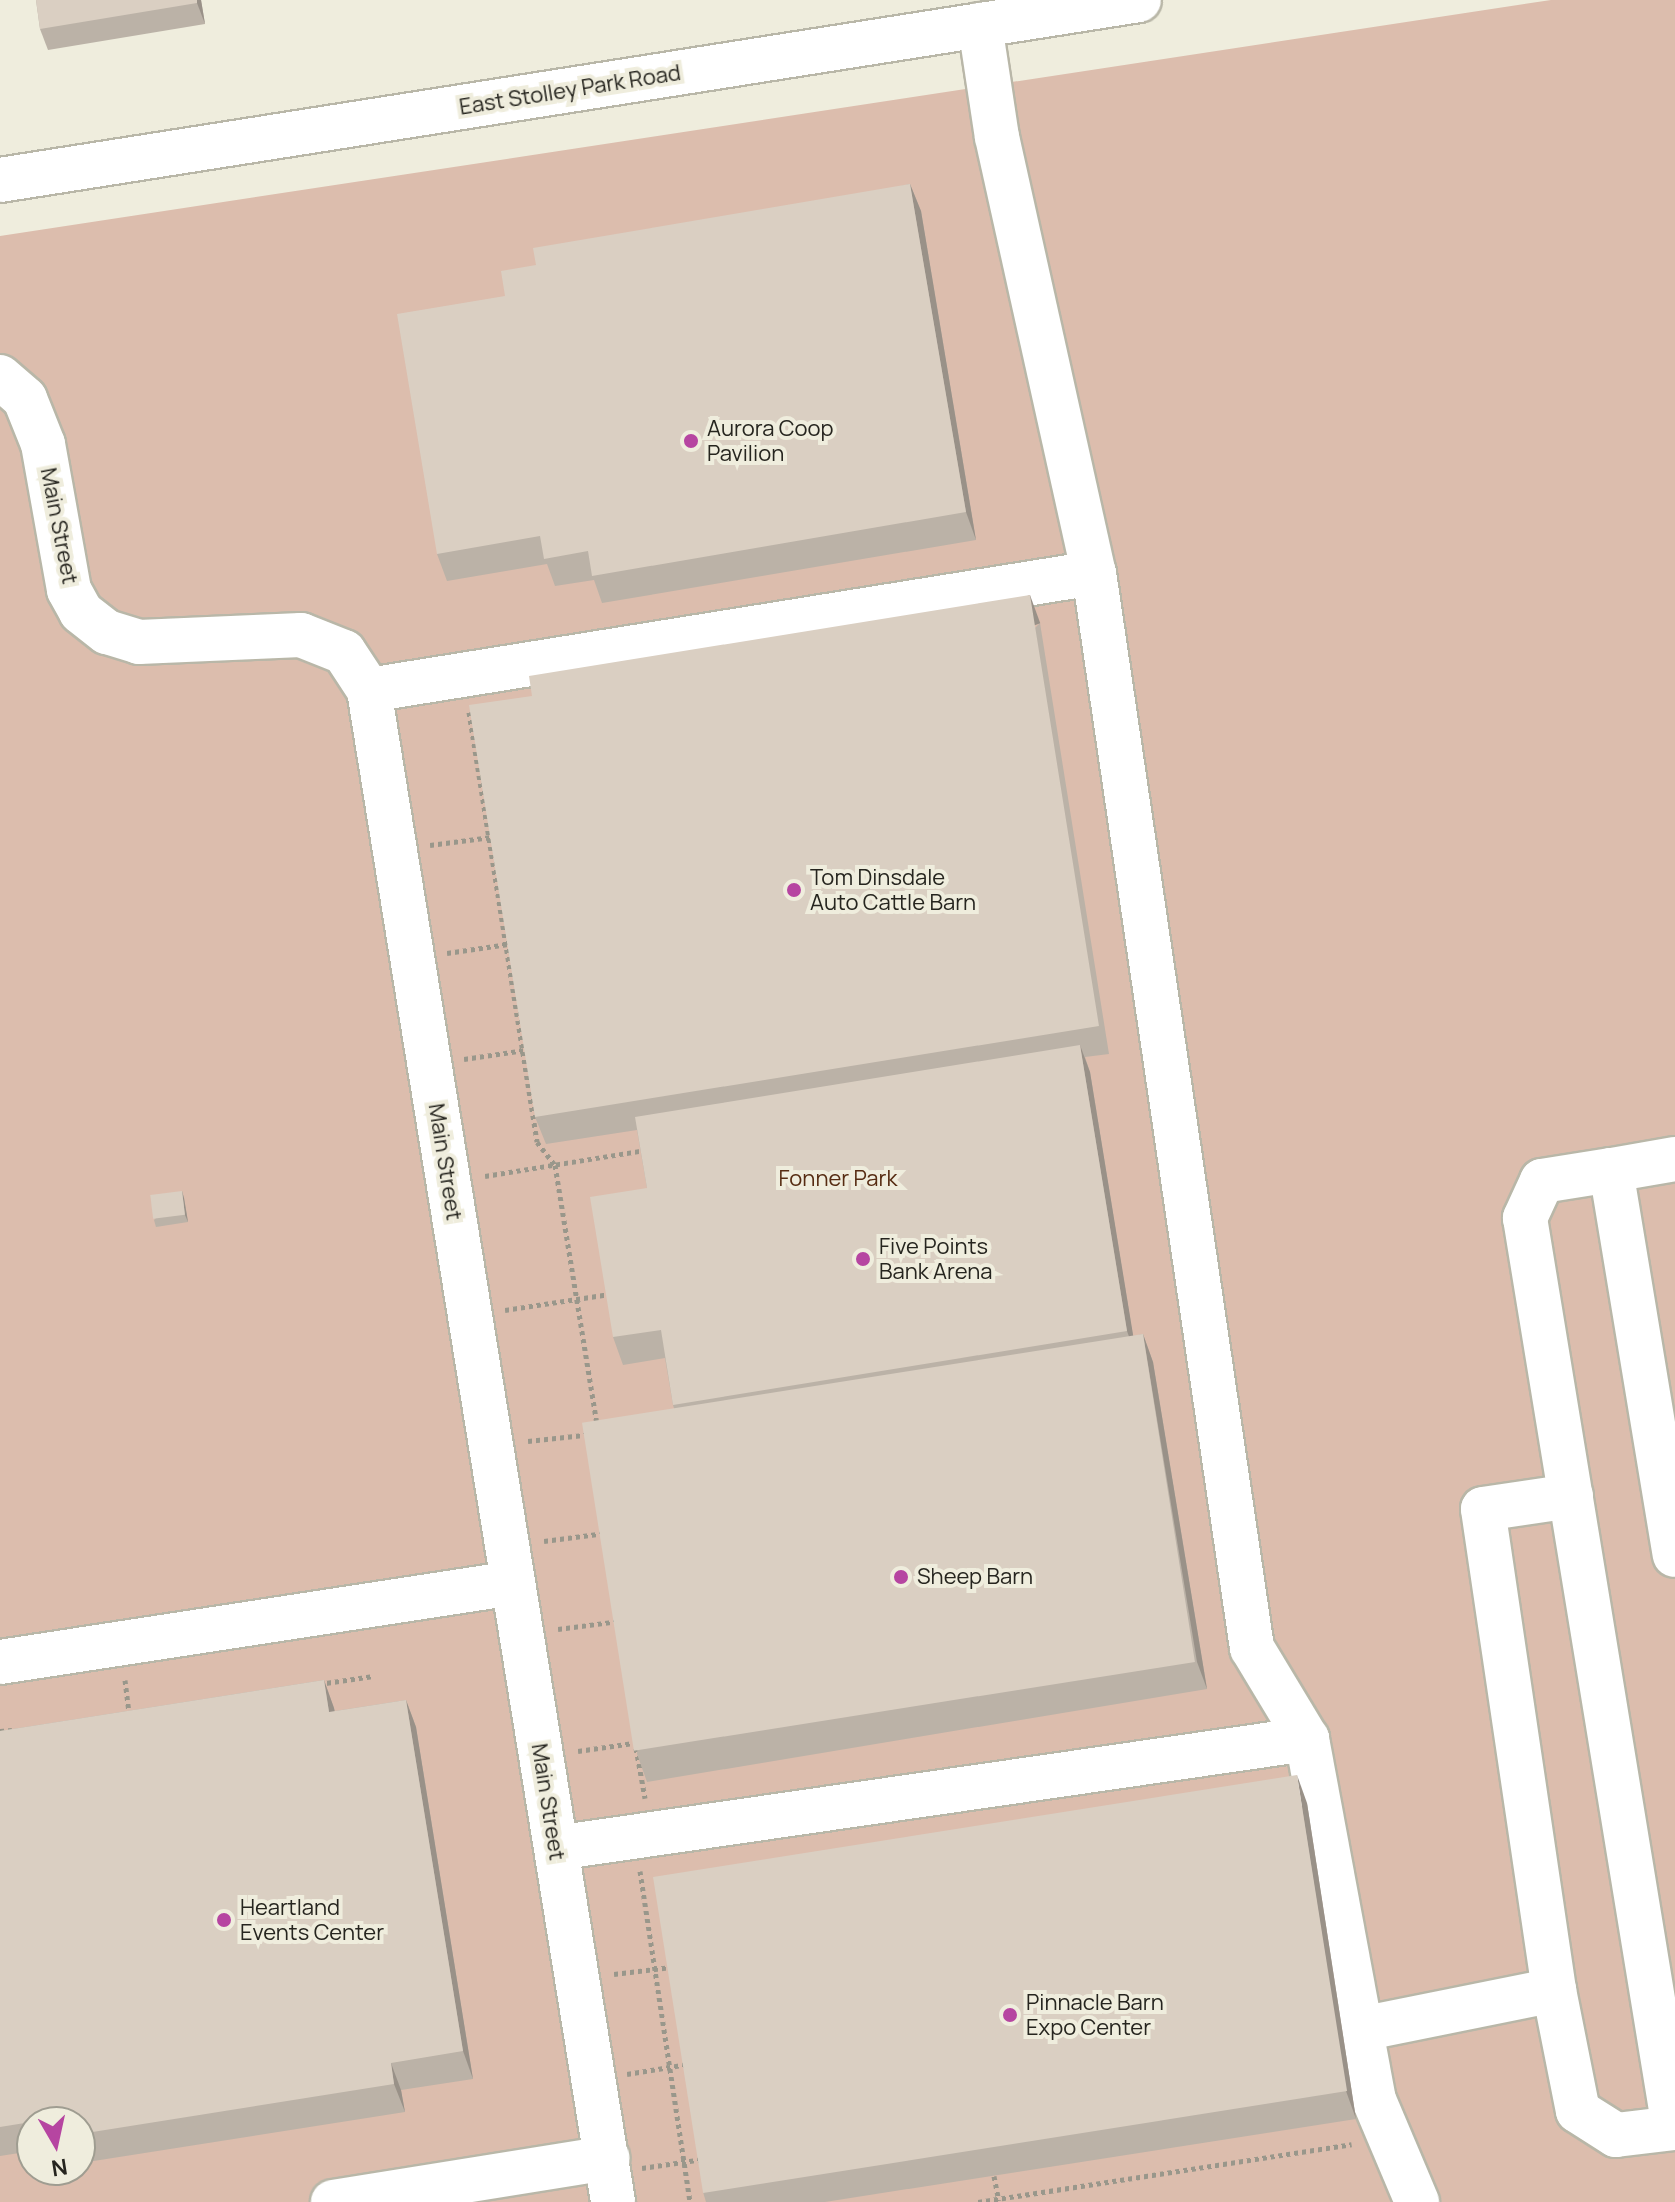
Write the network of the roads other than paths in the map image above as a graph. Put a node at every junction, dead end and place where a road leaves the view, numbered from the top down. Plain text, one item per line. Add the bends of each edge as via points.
1 (1139, 0) edge
2 (980, 25) junction
3 (0, 180) edge
4 (0, 377) edge
5 (1094, 573) junction
6 (369, 690) junction
7 (1675, 1159) edge
8 (1611, 1170) junction
9 (1571, 1496) junction
10 (1675, 1555) edge
11 (510, 1564) junction
12 (0, 1662) edge
13 (1307, 1739) junction
14 (556, 1848) junction
15 (1554, 1990) junction
16 (1361, 2029) junction
17 (1675, 2128) edge
18 (610, 2178) edge
19 (333, 2202) edge
20 (1417, 2202) edge

1 - 2 street, East Stolley Park Road
2 - 3 street, East Stolley Park Road
2 - 5 street via 997,137
4 - 6 street, Main Street via 25,399 43,444 69,590 81,612 107,632 139,642 301,635 344,652
5 - 6 street
5 - 13 street via 1252,1648
6 - 11 street, Main Street
7 - 8 street
8 - 9 street via 1542,1181 1525,1218
8 - 10 street
9 - 15 street via 1483,1509
9 - 17 street
11 - 12 street via 119,1644
11 - 14 street, Main Street
13 - 14 street
13 - 16 street
14 - 18 street, Main Street
15 - 16 street
15 - 17 street via 1578,2111 1616,2135
16 - 20 street via 1374,2100
18 - 19 street

